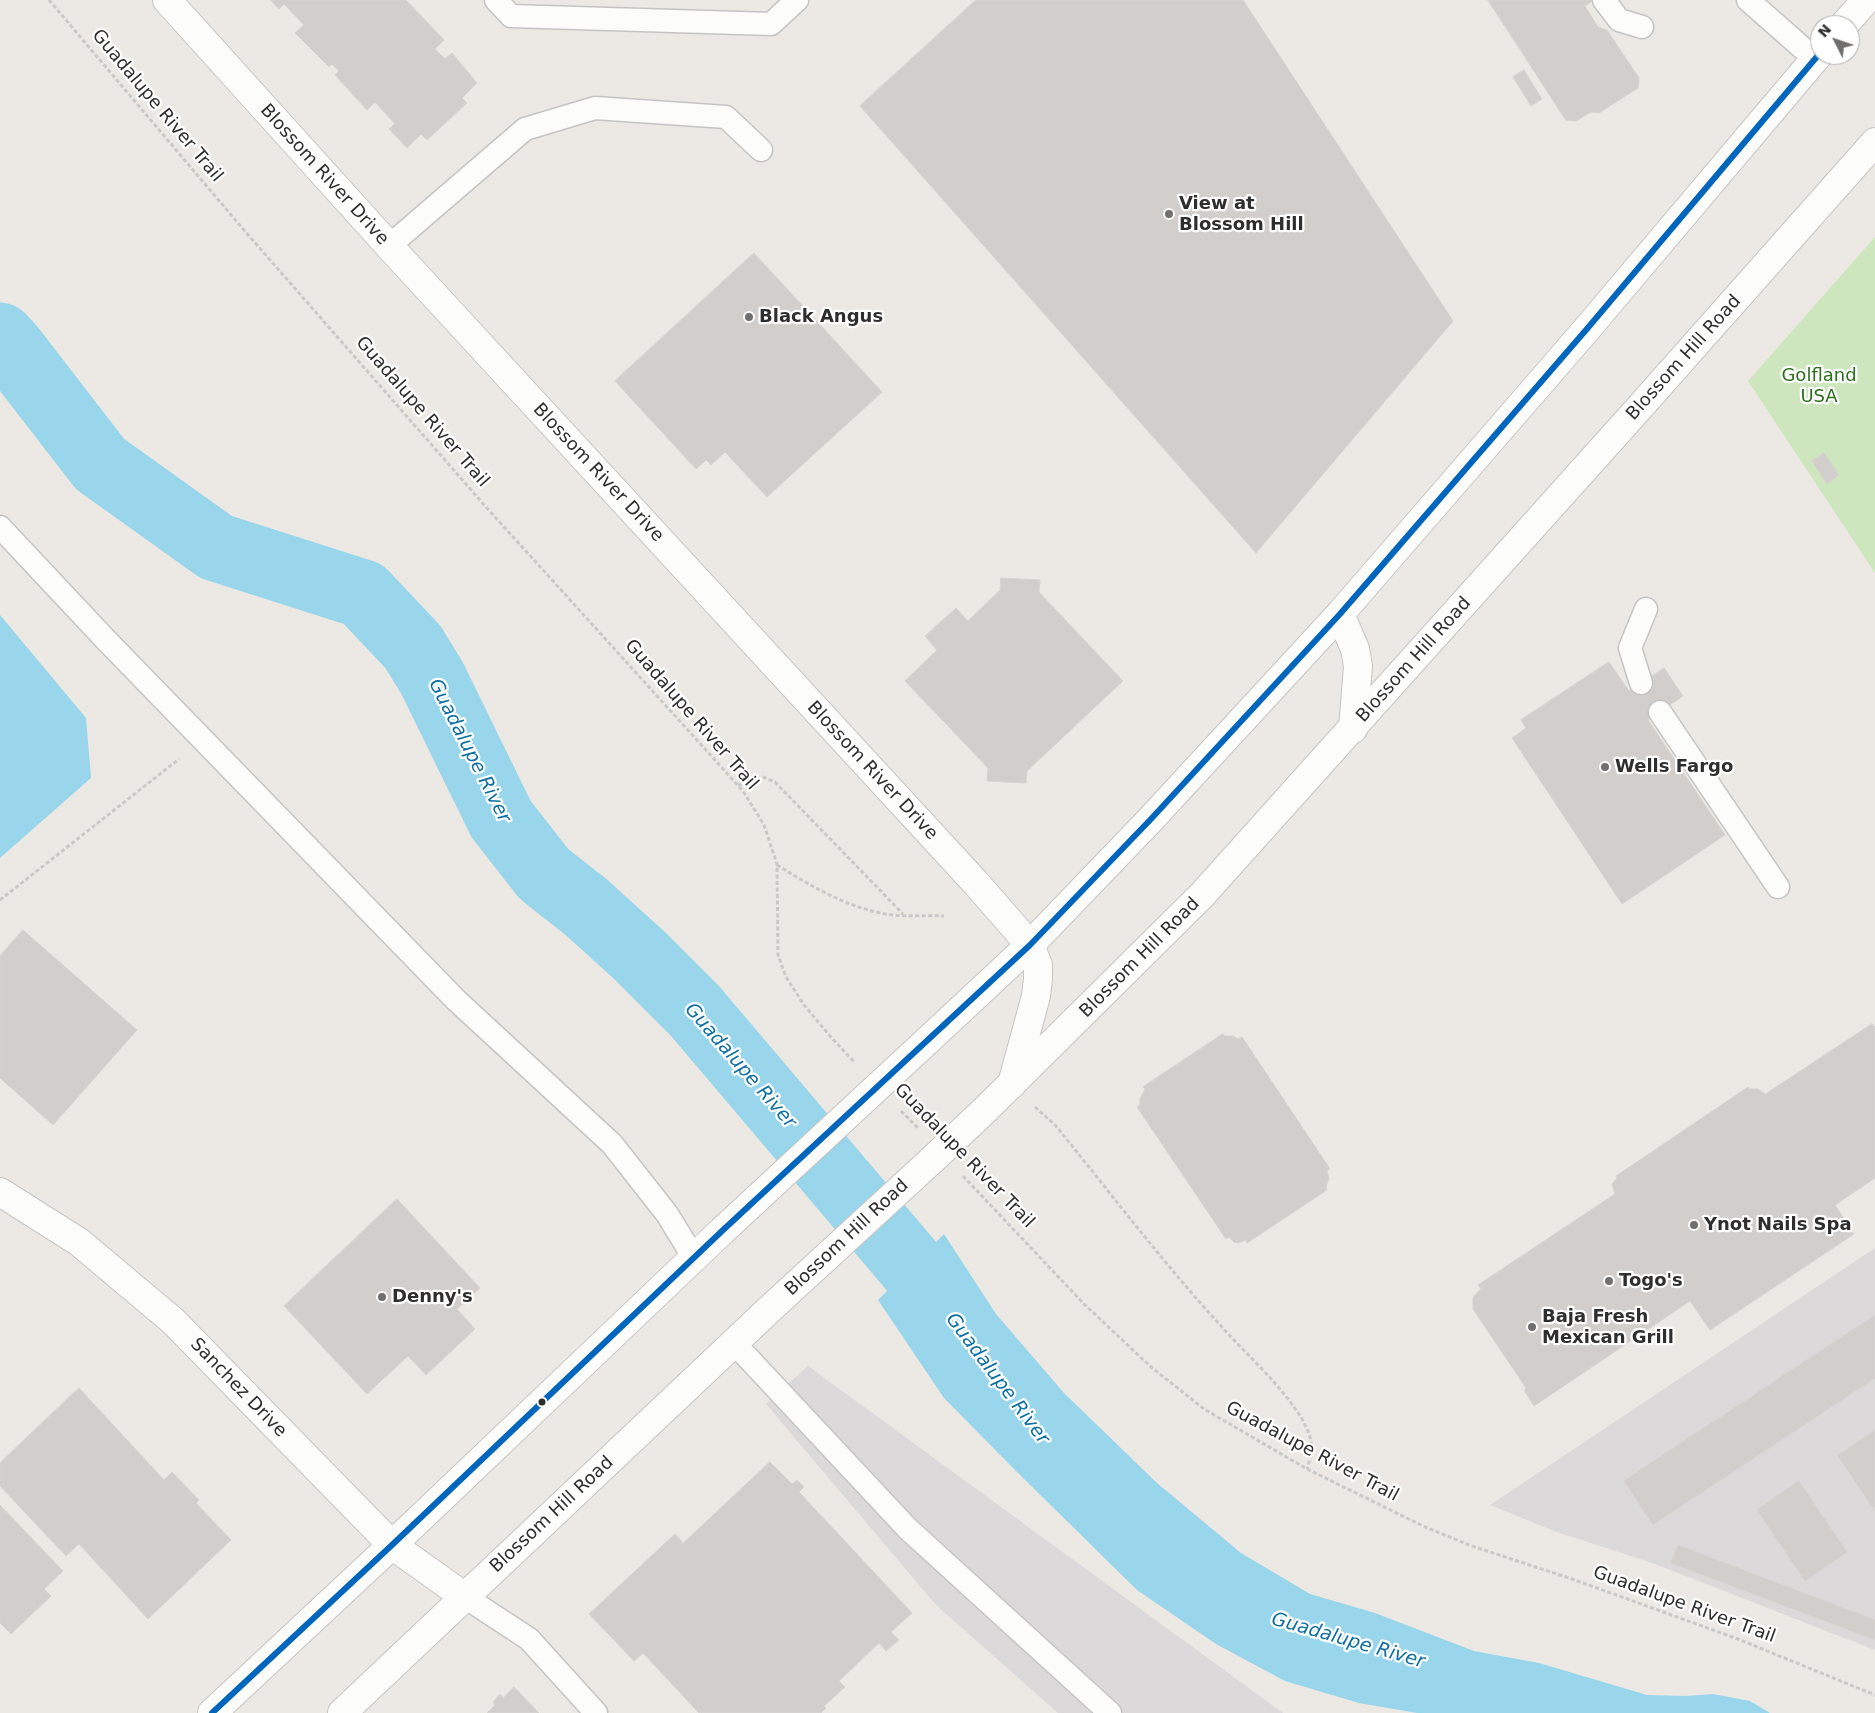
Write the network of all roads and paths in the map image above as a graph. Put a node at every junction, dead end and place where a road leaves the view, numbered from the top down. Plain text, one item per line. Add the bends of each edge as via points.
1 (49, 0) edge
2 (167, 0) edge
3 (496, 0) edge
4 (797, 0) edge
5 (1604, 0) edge
6 (1748, 0) edge
7 (1866, 0) edge
8 (1853, 15) edge
9 (1642, 27) dead end
10 (1810, 50) edge
11 (1810, 64) edge
12 (1875, 142) edge
13 (761, 150) dead end
14 (388, 246) junction
15 (0, 527) edge
16 (1646, 609) dead end
17 (1340, 614) junction
18 (1641, 683) dead end
19 (1660, 712) dead end
20 (1352, 729) junction
21 (204, 740) junction
22 (738, 785) junction
23 (777, 864) junction
24 (1778, 887) dead end
25 (0, 900) edge
26 (903, 914) junction
27 (944, 916) dead end
28 (1030, 946) junction
29 (857, 1065) dead end
30 (1012, 1085) junction
31 (898, 1107) dead end
32 (924, 1135) dead end
33 (958, 1170) dead end
34 (0, 1192) edge
35 (694, 1258) junction
36 (734, 1344) junction
37 (1307, 1469) junction
38 (392, 1545) junction
39 (465, 1597) junction
40 (1875, 1695) edge
41 (212, 1713) edge
42 (342, 1713) edge
43 (596, 1713) edge
44 (1110, 1713) edge

1 - 22 path, Guadalupe River Trail via 243,229 486,507
2 - 14 main road, Blossom River Drive
3 - 4 lane via 511,16 771,24
5 - 9 lane via 1619,20
6 - 10 lane
7 - 8 main road
11 - 17 main road
12 - 20 main road, Blossom Hill Road
13 - 14 lane via 726,118 595,108 525,128
14 - 28 main road, Blossom River Drive
15 - 21 lane
16 - 18 lane via 1630,648
17 - 20 main road via 1356,649 1358,666
17 - 28 main road
19 - 24 lane
20 - 30 main road, Blossom Hill Road via 1202,895
21 - 25 path
21 - 35 lane via 456,1000 612,1144 667,1214
22 - 23 path, Guadalupe River Trail via 764,826
22 - 26 path via 763,777 775,782
23 - 26 path via 818,890 849,903 886,914
23 - 29 path, Guadalupe River Trail via 778,955 786,977 804,1005
26 - 27 path
28 - 30 main road via 1038,965 1036,996
28 - 35 main road, bridge
30 - 36 main road, Blossom Hill Road, bridge
30 - 37 path via 1055,1125 1187,1286 1269,1376 1296,1411 1310,1436 1313,1451
31 - 32 path, Guadalupe River Trail
33 - 37 path, Guadalupe River Trail via 1084,1304 1151,1366 1204,1409
34 - 38 main road, Sanchez Drive via 79,1242 173,1321
35 - 38 main road
36 - 39 main road, Blossom Hill Road
36 - 44 lane via 908,1529
37 - 40 path, Guadalupe River Trail via 1425,1527 1472,1546 1738,1639
38 - 39 main road, Sanchez Drive
38 - 41 main road
39 - 42 main road, Blossom Hill Road
39 - 43 lane via 529,1639

